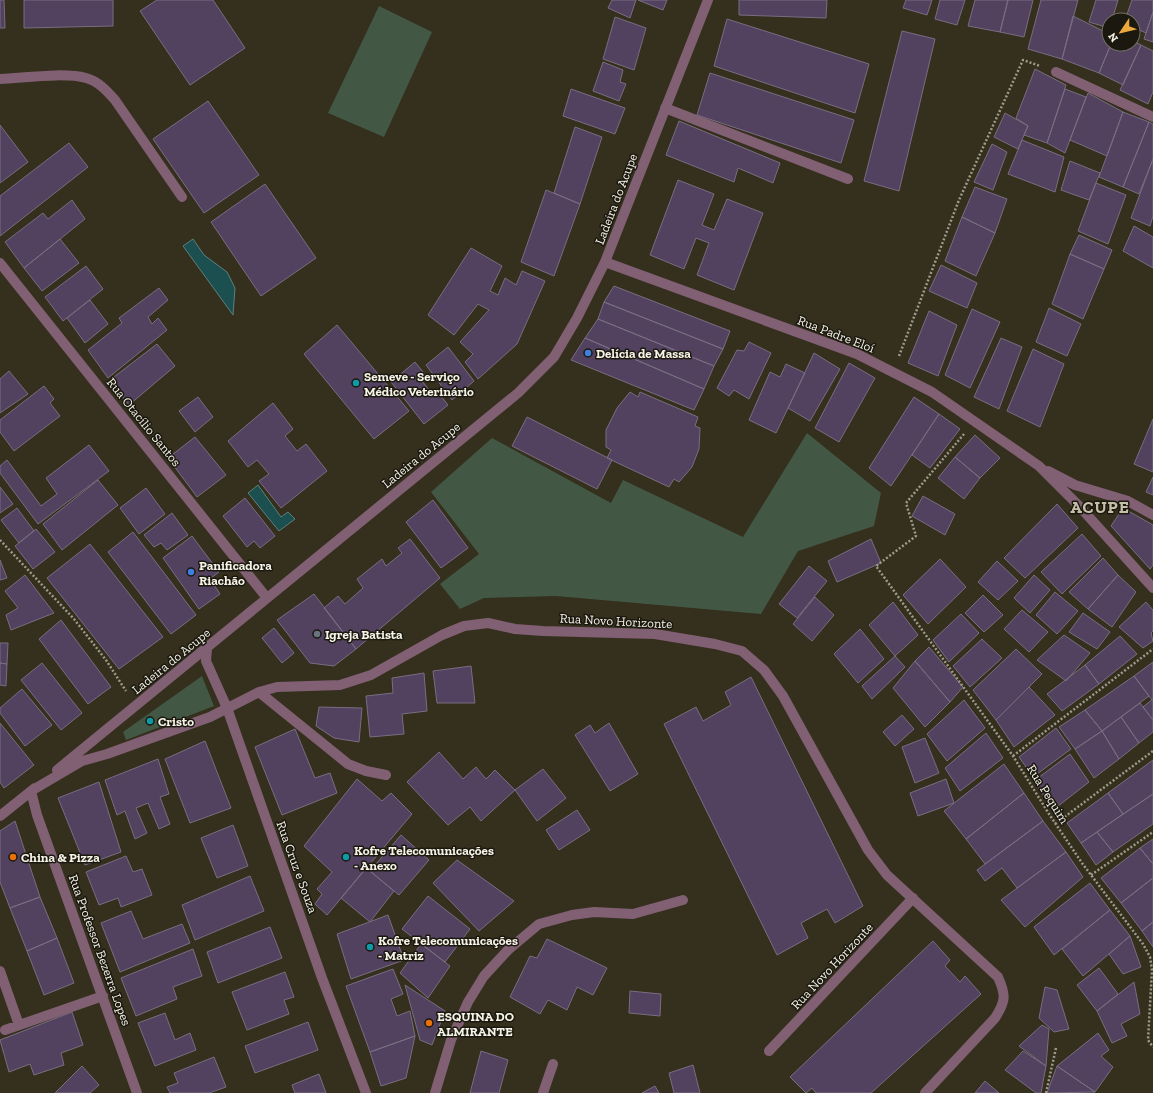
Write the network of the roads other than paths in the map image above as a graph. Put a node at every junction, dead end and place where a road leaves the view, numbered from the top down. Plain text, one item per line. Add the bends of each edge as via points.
1 (708, 0) edge
2 (1056, 72) road end
3 (0, 79) edge
4 (665, 108) junction
5 (1153, 117) edge
6 (848, 179) dead end
7 (182, 197) dead end
8 (605, 262) junction
9 (0, 263) edge
10 (1039, 466) junction
11 (1153, 515) edge
12 (1153, 588) edge
13 (267, 598) junction
14 (207, 649) junction
15 (259, 692) junction
16 (227, 708) junction
17 (386, 774) dead end
18 (31, 791) junction
19 (0, 816) edge
20 (913, 898) junction
21 (683, 900) dead end
22 (0, 971) edge
23 (103, 996) junction
24 (19, 1025) junction
25 (5, 1030) dead end
26 (769, 1051) dead end
27 (553, 1064) dead end
28 (137, 1093) edge
29 (366, 1093) edge
30 (435, 1093) edge
31 (543, 1093) edge
32 (925, 1093) edge

1 - 4 street, Ladeira do Acupe
2 - 5 street
3 - 7 street via 66,76 87,78 103,87 115,100
4 - 6 street
4 - 8 street, Ladeira do Acupe
8 - 10 street, Rua Padre Eloí via 857,354 932,392
8 - 13 street, Ladeira do Acupe via 578,318 554,357 518,393
9 - 13 street, Rua Otacílio Santos
10 - 11 street, Rua Padre Eloí via 1075,484 1128,501
10 - 12 street, Rua Padre Eloí
13 - 14 street, Ladeira do Acupe
14 - 16 street, Rua Cruz e Souza via 206,661
14 - 18 street, Ladeira do Acupe
15 - 16 street, Rua Novo Horizonte
15 - 17 street via 348,764 366,771
15 - 20 street, Rua Novo Horizonte via 277,687 340,685 371,675 442,635 464,626 488,623 542,631 655,634 742,651 764,670 782,696 868,850 887,875
16 - 18 street via 210,717 82,761
16 - 29 street, Rua Cruz e Souza via 322,978
18 - 19 street, Ladeira do Acupe
18 - 23 street, Rua Professor Bezerra Lopes via 37,815
20 - 26 street, Rua Novo Horizonte
20 - 32 street, Rua Novo Horizonte via 998,977 1004,991 1003,1005 995,1018
21 - 30 street via 633,914 594,912 539,924 508,950 484,976 468,1002 451,1040
22 - 24 street
23 - 24 street
23 - 28 street, Rua Professor Bezerra Lopes
24 - 25 street
27 - 31 street

